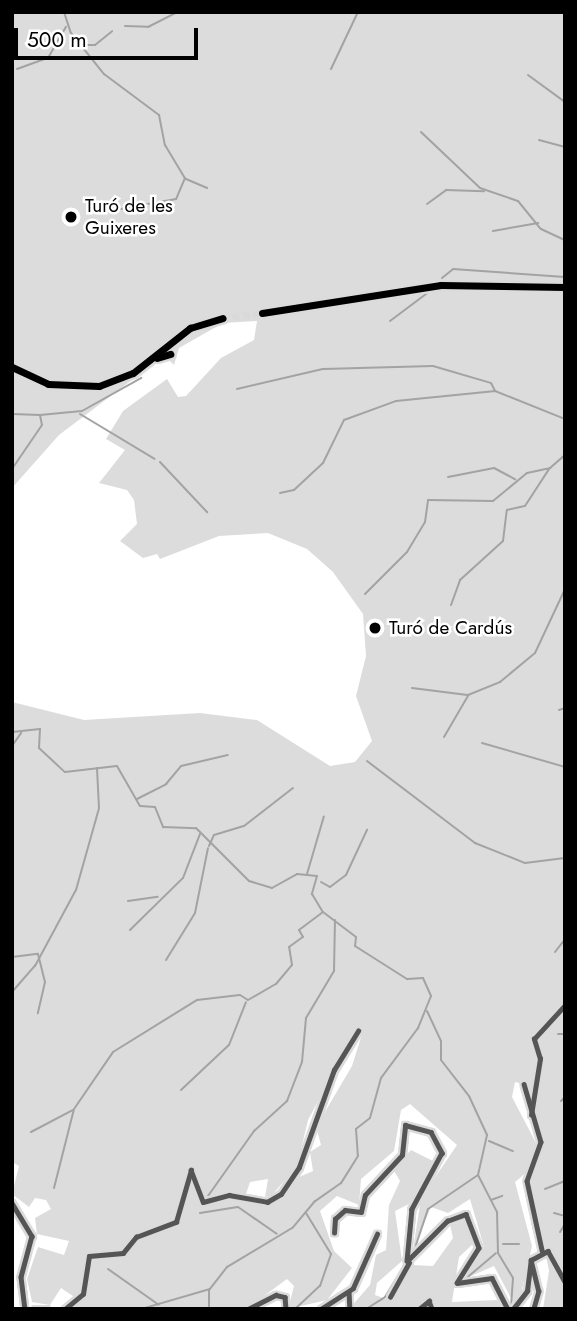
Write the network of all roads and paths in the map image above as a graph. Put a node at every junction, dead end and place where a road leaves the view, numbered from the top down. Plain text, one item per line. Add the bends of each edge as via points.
1 (565, 286) edge
2 (262, 313) tunnel mouth
3 (170, 350) junction
4 (12, 368) edge
5 (565, 1005) edge
6 (358, 1031) dead end
7 (524, 1084) dead end
8 (531, 1116) junction
9 (12, 1203) edge
10 (334, 1233) dead end
11 (377, 1234) dead end
12 (542, 1250) junction
13 (531, 1260) junction
14 (409, 1263) junction
15 (565, 1282) edge
16 (349, 1292) junction
17 (390, 1297) dead end
18 (25, 1309) edge
19 (35, 1309) edge
20 (47, 1309) edge
21 (65, 1309) edge
22 (248, 1309) edge
23 (286, 1309) edge
24 (321, 1309) edge
25 (350, 1309) edge
26 (419, 1309) edge
27 (432, 1309) edge
28 (511, 1309) edge
29 (534, 1309) edge

1 - 2 main road via 441,283
3 - 3 main road via 180,338 217,319
3 - 4 main road via 126,379 89,389 48,385
5 - 8 street via 534,1040 540,1059
6 - 21 street via 334,1070 299,1167 281,1194 267,1202 229,1195 203,1202 191,1170 176,1222 136,1237 123,1253 89,1256 84,1292
7 - 8 street
8 - 12 street via 541,1145 527,1183
9 - 18 street via 32,1236 21,1278
10 - 14 street via 334,1219 345,1210 360,1212 365,1195 402,1155 403,1131 411,1124 435,1133 442,1153 412,1209
11 - 16 street
12 - 13 street
12 - 15 street
13 - 28 street via 527,1291
13 - 29 street via 539,1292
14 - 17 street
14 - 28 street via 447,1221 466,1214 479,1248 457,1283 492,1278
16 - 24 street
16 - 25 street
19 - 20 street
22 - 23 street via 276,1295 284,1296
26 - 27 street via 429,1301

